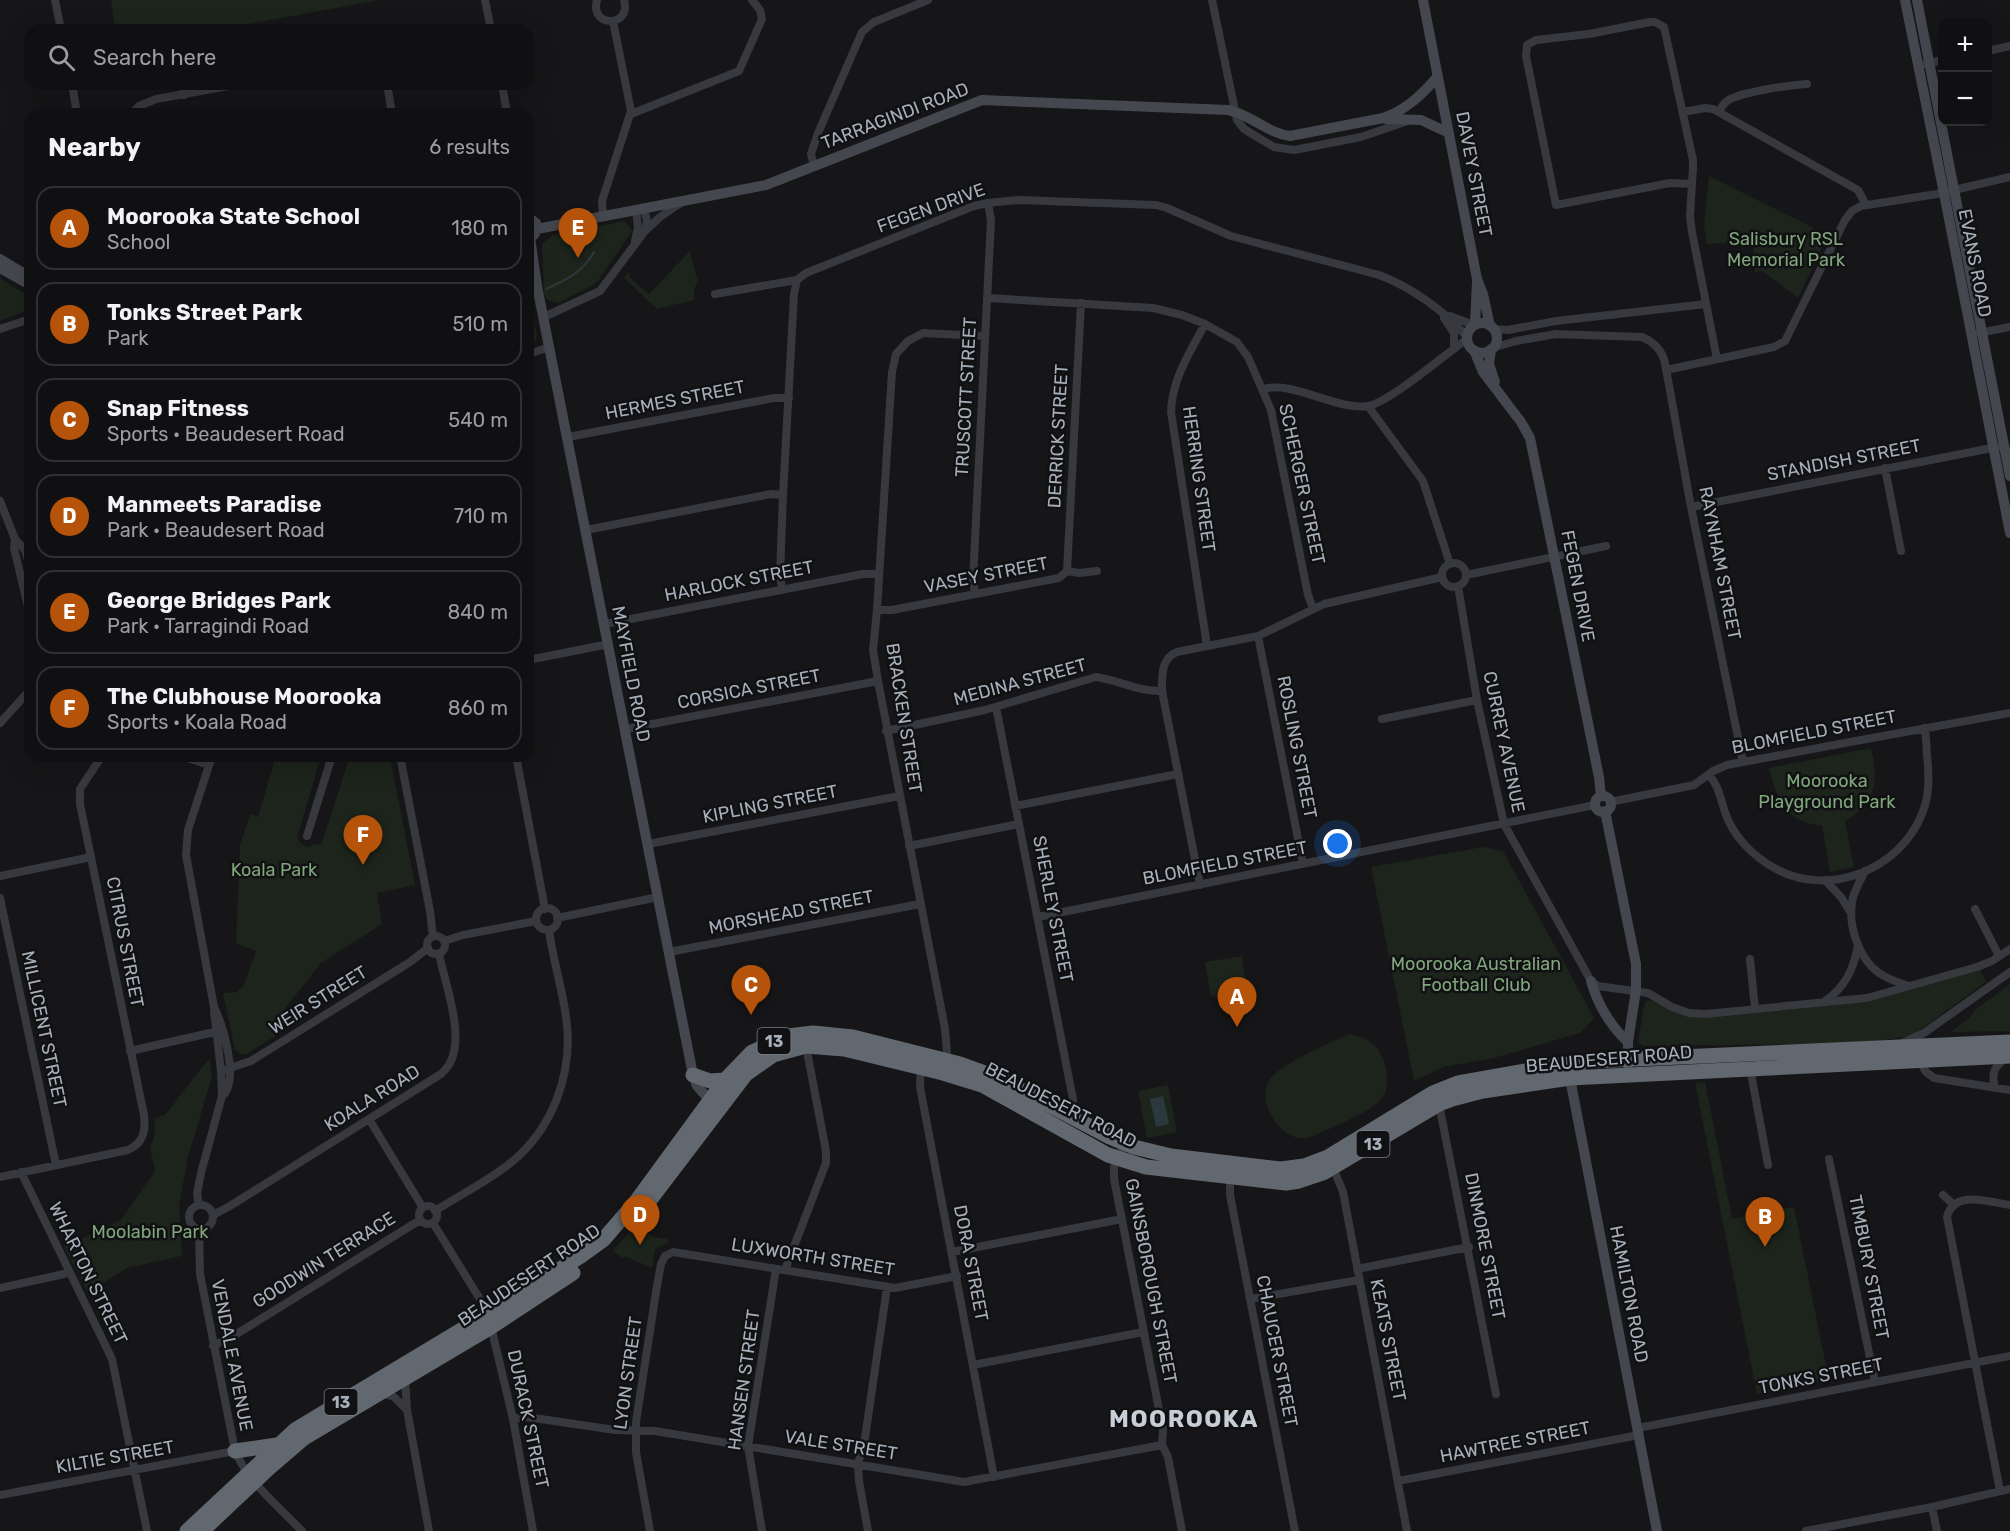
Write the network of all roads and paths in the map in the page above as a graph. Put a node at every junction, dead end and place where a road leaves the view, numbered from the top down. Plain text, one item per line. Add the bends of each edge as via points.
1 (55, 0) edge
2 (485, 0) edge
3 (597, 0) edge
4 (624, 0) edge
5 (752, 0) edge
6 (928, 0) edge
7 (1212, 0) edge
8 (1423, 0) edge
9 (1905, 0) edge
10 (1917, 0) edge
11 (613, 21) junction
12 (60, 24) edge
13 (490, 24) edge
14 (2010, 46) edge
15 (1992, 50) edge
16 (1938, 61) edge
17 (1923, 64) junction
18 (1438, 76) junction
19 (1806, 84) dead end
20 (73, 90) edge
21 (183, 90) edge
22 (209, 90) edge
23 (388, 90) edge
24 (503, 90) edge
25 (184, 95) junction
26 (1413, 102) junction
27 (77, 108) edge
28 (138, 108) edge
29 (391, 108) edge
30 (506, 108) edge
31 (1236, 112) junction
32 (1683, 112) junction
33 (1719, 112) junction
34 (631, 114) junction
35 (1383, 118) junction
36 (1415, 120) junction
37 (1449, 134) junction
38 (814, 166) junction
39 (2010, 177) edge
40 (1692, 184) junction
41 (1949, 191) junction
42 (682, 202) junction
43 (988, 202) junction
44 (1866, 205) junction
45 (640, 210) junction
46 (603, 217) junction
47 (645, 231) junction
48 (534, 234) edge
49 (634, 244) junction
50 (534, 249) edge
51 (0, 259) edge
52 (0, 268) edge
53 (24, 273) edge
54 (1477, 279) junction
55 (797, 280) junction
56 (24, 282) edge
57 (715, 294) dead end
58 (987, 298) junction
59 (1081, 303) junction
60 (1706, 304) junction
61 (1441, 312) junction
62 (544, 317) junction
63 (24, 321) edge
64 (1205, 324) junction
65 (1475, 325) junction
66 (2010, 327) edge
67 (1492, 328) junction
68 (0, 329) edge
69 (1977, 334) junction
70 (986, 336) junction
71 (1467, 338) junction
72 (550, 347) junction
73 (1492, 348) junction
74 (1454, 349) junction
75 (1474, 350) junction
76 (534, 352) edge
77 (1717, 359) junction
78 (1666, 370) junction
79 (1264, 389) junction
80 (1498, 391) junction
81 (789, 398) junction
82 (1368, 406) junction
83 (568, 437) junction
84 (1999, 446) junction
85 (1885, 468) junction
86 (2010, 476) edge
87 (783, 495) junction
88 (0, 501) edge
89 (1691, 507) junction
90 (586, 530) junction
91 (2010, 533) edge
92 (15, 539) junction
93 (1606, 546) dead end
94 (24, 549) edge
95 (1901, 551) dead end
96 (1555, 556) junction
97 (1450, 564) junction
98 (1067, 571) junction
99 (1097, 571) dead end
100 (879, 574) junction
101 (1466, 575) junction
102 (1442, 577) junction
103 (1458, 586) junction
104 (24, 590) edge
105 (782, 590) junction
106 (975, 594) junction
107 (1313, 608) junction
108 (877, 610) junction
109 (605, 624) junction
110 (1258, 636) junction
111 (609, 644) junction
112 (1207, 646) junction
113 (534, 659) edge
114 (878, 681) junction
115 (1162, 691) junction
116 (24, 697) edge
117 (1477, 700) junction
118 (996, 707) junction
119 (2010, 712) edge
120 (1382, 719) dead end
121 (0, 723) edge
122 (1924, 728) junction
123 (626, 729) junction
124 (886, 731) junction
125 (98, 762) edge
126 (199, 762) edge
127 (209, 762) edge
128 (330, 762) edge
129 (400, 762) edge
130 (517, 762) edge
131 (1743, 762) junction
132 (208, 765) junction
133 (1178, 774) junction
134 (1709, 775) junction
135 (899, 796) junction
136 (1603, 804) junction
137 (1015, 806) junction
138 (1019, 824) junction
139 (1504, 824) junction
140 (307, 836) dead end
141 (648, 844) junction
142 (909, 846) junction
143 (91, 856) junction
144 (1303, 864) junction
145 (1865, 871) junction
146 (0, 876) edge
147 (1825, 880) junction
148 (1200, 885) junction
149 (658, 897) junction
150 (0, 898) edge
151 (920, 904) junction
152 (545, 909) junction
153 (1975, 909) dead end
154 (1851, 914) junction
155 (1038, 917) junction
156 (557, 918) junction
157 (536, 921) junction
158 (549, 930) junction
159 (433, 936) junction
160 (444, 941) junction
161 (1858, 946) junction
162 (428, 948) junction
163 (2010, 949) edge
164 (669, 952) junction
165 (439, 954) junction
166 (2000, 956) junction
167 (1750, 959) dead end
168 (2010, 972) edge
169 (1591, 981) junction
170 (1909, 986) junction
171 (1636, 990) junction
172 (1822, 1003) junction
173 (1755, 1009) junction
174 (219, 1031) junction
175 (1628, 1042) junction
176 (806, 1046) junction
177 (1891, 1049) junction
178 (130, 1051) junction
179 (2009, 1051) edge
180 (1919, 1060) junction
181 (922, 1062) junction
182 (945, 1067) junction
183 (1628, 1067) junction
184 (1750, 1068) junction
185 (226, 1070) junction
186 (1568, 1071) junction
187 (693, 1075) junction
188 (725, 1080) junction
189 (1995, 1088) junction
190 (2010, 1090) edge
191 (1439, 1104) junction
192 (713, 1105) junction
193 (1068, 1116) junction
194 (369, 1119) junction
195 (1124, 1144) junction
196 (1117, 1158) junction
197 (1829, 1159) dead end
198 (1331, 1163) junction
199 (1768, 1165) dead end
200 (56, 1166) junction
201 (21, 1172) junction
202 (0, 1177) edge
203 (1230, 1177) junction
204 (1943, 1195) dead end
205 (1953, 1204) junction
206 (198, 1205) junction
207 (2010, 1205) edge
208 (423, 1208) junction
209 (435, 1211) junction
210 (213, 1215) junction
211 (1122, 1219) junction
212 (420, 1220) junction
213 (433, 1222) junction
214 (199, 1229) junction
215 (1469, 1247) junction
216 (952, 1251) junction
217 (665, 1256) joint
218 (781, 1269) junction
219 (1358, 1269) junction
220 (68, 1272) junction
221 (957, 1276) junction
222 (1359, 1280) junction
223 (887, 1287) junction
224 (0, 1288) edge
225 (1250, 1299) junction
226 (489, 1320) junction
227 (1143, 1332) junction
228 (213, 1346) junction
229 (2010, 1356) edge
230 (1975, 1363) junction
231 (973, 1365) junction
232 (405, 1377) junction
233 (1875, 1382) junction
234 (378, 1393) junction
235 (1496, 1394) dead end
236 (407, 1410) junction
237 (513, 1419) junction
238 (635, 1430) junction
239 (1638, 1432) junction
240 (278, 1445) junction
241 (1162, 1445) junction
242 (748, 1446) junction
243 (235, 1451) junction
244 (858, 1464) junction
245 (135, 1470) junction
246 (252, 1476) junction
247 (994, 1477) junction
248 (1398, 1481) junction
249 (2010, 1489) edge
250 (2000, 1491) junction
251 (0, 1495) edge
252 (1932, 1507) junction
253 (147, 1531) edge
254 (187, 1531) edge
255 (202, 1531) edge
256 (302, 1531) edge
257 (429, 1531) edge
258 (533, 1531) edge
259 (650, 1531) edge
260 (762, 1531) edge
261 (868, 1531) edge
262 (1182, 1531) edge
263 (1295, 1531) edge
264 (1407, 1531) edge
265 (1657, 1531) edge
266 (1806, 1531) edge
267 (1937, 1531) edge

1 - 12 street
2 - 13 street
3 - 11 street via 600,16
4 - 11 street via 623,14
5 - 34 street via 762,19 738,72
6 - 38 street via 874,22 862,32 818,133 811,154
7 - 31 street
8 - 18 street
9 - 17 street, EVANS ROAD
10 - 17 street, EVANS ROAD
11 - 34 street
14 - 15 street
16 - 17 street
17 - 41 street, EVANS ROAD
18 - 26 street, TARRAGINDI ROAD
18 - 37 street, DAVEY STREET
19 - 33 street via 1737,97 1726,102
20 - 27 street
21 - 25 street
22 - 25 street
23 - 29 street
24 - 30 street
25 - 28 street via 146,102
26 - 35 street, TARRAGINDI ROAD
26 - 36 street
31 - 35 street, TARRAGINDI ROAD via 1290,136
31 - 36 street via 1244,129 1274,147 1287,150 1361,137
31 - 38 street, TARRAGINDI ROAD via 988,99
32 - 33 street via 1705,108
32 - 40 street via 1693,160
32 - 40 street via 1666,31 1660,24 1650,22 1536,40 1527,45 1556,206 1670,183
33 - 44 street via 1848,184 1861,193
34 - 46 street via 602,201
35 - 36 street, TARRAGINDI ROAD
36 - 37 street, TARRAGINDI ROAD
37 - 54 street, DAVEY STREET
38 - 42 street, TARRAGINDI ROAD via 762,186
39 - 41 street
40 - 60 street via 1690,216
41 - 44 street
41 - 69 street, EVANS ROAD
42 - 45 street, TARRAGINDI ROAD
42 - 47 street
43 - 55 street, FEGEN DRIVE via 818,268
43 - 58 street, TRUSCOTT STREET via 992,220
43 - 61 street, FEGEN DRIVE via 1019,200 1167,208 1231,236 1379,275
44 - 77 street via 1849,214 1785,341
45 - 46 street, TARRAGINDI ROAD
45 - 47 street via 647,221
45 - 49 street
46 - 48 street, TARRAGINDI ROAD
47 - 49 street
49 - 62 street via 600,291
50 - 62 street, MAYFIELD ROAD
51 - 53 street
52 - 56 street
54 - 65 street, DAVEY STREET
54 - 67 street, DAVEY STREET
55 - 57 street, FEGEN DRIVE
55 - 81 street
58 - 59 street, SCHERGER STREET
58 - 70 street, TRUSCOTT STREET
59 - 64 street, SCHERGER STREET via 1153,308
59 - 98 street, DERRICK STREET
60 - 67 street via 1508,330
60 - 77 street
61 - 65 street, FEGEN DRIVE
61 - 71 street, FEGEN DRIVE
61 - 74 street via 1454,333
62 - 72 street, MAYFIELD ROAD
63 - 68 street
64 - 79 street, SCHERGER STREET via 1243,349
64 - 112 street, HERRING STREET via 1179,374 1171,397 1171,412
65 - 67 street via 1484,323
65 - 71 street
66 - 69 street
67 - 73 street via 1496,338
69 - 84 street, EVANS ROAD
70 - 100 street, BRACKEN STREET via 923,333 896,354
70 - 106 street, TRUSCOTT STREET
71 - 74 street
71 - 75 street
72 - 76 street
72 - 83 street, MAYFIELD ROAD
73 - 75 street
73 - 78 street, RAYNHAM STREET via 1556,334 1642,338 1659,349
73 - 80 street, FEGEN DRIVE via 1489,366
74 - 82 street via 1386,398
75 - 80 street, FEGEN DRIVE via 1482,370
77 - 78 street
78 - 89 street, RAYNHAM STREET
79 - 82 street
79 - 107 street, SCHERGER STREET
80 - 96 street, FEGEN DRIVE via 1530,438
81 - 83 street, HERMES STREET
81 - 87 street
82 - 97 street via 1423,481
83 - 90 street, MAYFIELD ROAD
84 - 85 street, STANDISH STREET
84 - 86 street, EVANS ROAD
84 - 91 street, EVANS ROAD
85 - 89 street, STANDISH STREET
85 - 95 street
87 - 90 street via 771,494
87 - 105 street
88 - 92 street
89 - 131 street, RAYNHAM STREET
90 - 109 street, MAYFIELD ROAD
92 - 94 street
92 - 104 street
93 - 96 street
96 - 101 street
96 - 136 street, FEGEN DRIVE
97 - 101 street via 1460,565
97 - 102 street via 1444,568
98 - 99 street, VASEY STREET
98 - 106 street, VASEY STREET via 1059,578
100 - 105 street, HARLOCK STREET
100 - 108 street, BRACKEN STREET
101 - 103 street
102 - 103 street via 1446,584
102 - 107 street
103 - 117 street, CURREY AVENUE
105 - 109 street, HARLOCK STREET
106 - 108 street, VASEY STREET
107 - 110 street
108 - 114 street, BRACKEN STREET via 873,650
109 - 111 street, MAYFIELD ROAD
110 - 112 street
110 - 144 street, ROSLING STREET
111 - 113 street
111 - 123 street, MAYFIELD ROAD
112 - 115 street via 1171,654 1164,666
114 - 123 street, CORSICA STREET
114 - 124 street, BRACKEN STREET
115 - 118 street, MEDINA STREET via 1096,677
115 - 133 street
116 - 121 street
117 - 120 street
117 - 139 street, CURREY AVENUE
118 - 124 street, MEDINA STREET
118 - 137 street, SHERLEY STREET
119 - 122 street, BLOMFIELD STREET
122 - 131 street, BLOMFIELD STREET
122 - 145 street via 1929,780 1923,813 1896,851
123 - 141 street, MAYFIELD ROAD
124 - 135 street, BRACKEN STREET
125 - 143 street, CITRUS STREET via 83,783 79,797
126 - 132 street
127 - 132 street
128 - 140 street
129 - 159 street
130 - 152 street
131 - 134 street, BLOMFIELD STREET
132 - 174 street via 188,830 186,855
133 - 137 street
133 - 148 street
134 - 136 street, BLOMFIELD STREET via 1694,785
134 - 147 street via 1717,786 1726,816 1749,850 1778,870
135 - 141 street, KIPLING STREET
135 - 142 street, BRACKEN STREET
136 - 139 street, BLOMFIELD STREET
136 - 171 street, FEGEN DRIVE via 1634,949
137 - 138 street, SHERLEY STREET
138 - 142 street
138 - 155 street, SHERLEY STREET
139 - 144 street, BLOMFIELD STREET
139 - 169 street, CURREY AVENUE
141 - 149 street, MAYFIELD ROAD
142 - 151 street, BRACKEN STREET
143 - 146 street
143 - 178 street, CITRUS STREET
144 - 148 street, BLOMFIELD STREET
145 - 147 street
145 - 154 street via 1854,895
147 - 154 street
148 - 155 street, BLOMFIELD STREET
149 - 156 street
149 - 164 street, MAYFIELD ROAD
150 - 200 street, MILLICENT STREET
151 - 164 street, MORSHEAD STREET
151 - 182 street, BRACKEN STREET via 945,1029
152 - 156 street via 552,910
152 - 157 street
153 - 166 street
154 - 161 street
155 - 193 street, SHERLEY STREET via 1073,1099
156 - 158 street
157 - 158 street via 542,929
157 - 160 street
158 - 209 street via 567,1028 565,1072 555,1105 531,1142 512,1162
159 - 160 street
159 - 162 street
160 - 165 street via 445,949
161 - 170 street via 1880,973
161 - 172 street via 1849,977
162 - 165 street
162 - 185 street, WEIR STREET via 251,1061
163 - 166 street
164 - 187 street, MAYFIELD ROAD
165 - 194 street, KOALA ROAD via 456,1030 450,1063 441,1074
166 - 170 street via 1977,968
167 - 173 street
168 - 177 street, BEAUDESERT ROAD via 1924,1033
169 - 171 street via 1608,988
169 - 175 street via 1617,1032
170 - 172 street via 1867,998
171 - 173 street via 1689,1012
171 - 175 street, FEGEN DRIVE
172 - 173 street
174 - 178 street
174 - 185 street
175 - 183 street, FEGEN DRIVE
176 - 181 highway, BEAUDESERT ROAD / 13
176 - 192 highway, BEAUDESERT ROAD / 13 via 773,1055 755,1066
176 - 218 street, HANSEN STREET via 826,1157
177 - 179 highway, BEAUDESERT ROAD / 13
177 - 183 highway, BEAUDESERT ROAD / 13
178 - 200 street, CITRUS STREET via 144,1115 141,1141 128,1150
179 - 180 highway, BEAUDESERT ROAD / 13
179 - 189 street via 1994,1069
180 - 184 highway, BEAUDESERT ROAD / 13
180 - 189 street via 1930,1077
181 - 182 highway, BEAUDESERT ROAD / 13
181 - 188 highway, BEAUDESERT ROAD / 13 via 853,1037 800,1034 752,1052
181 - 216 street, DORA STREET via 920,1087
182 - 193 highway, BEAUDESERT ROAD / 13 via 973,1068 996,1077
182 - 196 highway, BEAUDESERT ROAD / 13
183 - 184 highway, BEAUDESERT ROAD / 13
183 - 186 highway, BEAUDESERT ROAD / 13
184 - 199 street
185 - 206 street via 201,1173
186 - 191 highway, BEAUDESERT ROAD / 13
186 - 198 highway, BEAUDESERT ROAD / 13 via 1478,1079 1444,1088
186 - 239 street, HAMILTON ROAD
187 - 188 highway via 710,1081
187 - 192 street, MAYFIELD ROAD
188 - 192 highway, BEAUDESERT ROAD / 13
189 - 190 street
191 - 198 highway, BEAUDESERT ROAD / 13
191 - 215 street, DINMORE STREET
192 - 226 highway, BEAUDESERT ROAD / 13 via 632,1224 617,1239 593,1260
193 - 195 highway, BEAUDESERT ROAD / 13
194 - 208 street
194 - 210 street, KOALA ROAD
195 - 196 street, GAINSBOROUGH STREET
195 - 198 highway, BEAUDESERT ROAD / 13 via 1171,1156 1269,1169
196 - 203 highway, BEAUDESERT ROAD / 13 via 1146,1167
196 - 211 street, GAINSBOROUGH STREET via 1114,1179
197 - 233 street, TIMBURY STREET
198 - 203 highway, BEAUDESERT ROAD / 13 via 1311,1178 1293,1182
198 - 219 street, KEATS STREET via 1340,1183
200 - 201 street
201 - 202 street
201 - 220 street, WHARTON STREET
203 - 225 street, CHAUCER STREET
204 - 205 street
205 - 207 street via 1967,1199
205 - 230 street via 1947,1224
206 - 210 street via 209,1208
206 - 214 street via 188,1215 192,1226
208 - 209 street
208 - 212 street
209 - 213 street
210 - 214 street via 210,1225
211 - 216 street
211 - 227 street, GAINSBOROUGH STREET
212 - 213 street
212 - 228 street, GOODWIN TERRACE
213 - 226 street, DURACK STREET
214 - 228 street, VENDALE AVENUE via 200,1274
215 - 219 street
215 - 235 street, DINMORE STREET
216 - 221 street, DORA STREET
217 - 218 street, LUXWORTH STREET via 673,1252
217 - 238 street, LYON STREET
218 - 223 street, LUXWORTH STREET
218 - 242 street, HANSEN STREET
219 - 222 street, KEATS STREET
220 - 224 street
220 - 245 street, WHARTON STREET via 112,1359
221 - 223 street, LUXWORTH STREET via 907,1287
221 - 231 street, DORA STREET
222 - 225 street
222 - 248 street, KEATS STREET
223 - 244 street
225 - 263 street, CHAUCER STREET
226 - 232 highway, BEAUDESERT ROAD / 13
226 - 237 street, DURACK STREET
226 - 240 highway, BEAUDESERT ROAD / 13 via 295,1430
227 - 231 street
227 - 241 street, GAINSBOROUGH STREET via 1163,1430
228 - 243 street, VENDALE AVENUE
229 - 230 street, TONKS STREET
230 - 233 street, TONKS STREET
230 - 250 street
231 - 247 street, DORA STREET
232 - 234 highway, BEAUDESERT ROAD / 13
232 - 236 street
233 - 239 street, TONKS STREET
234 - 236 street via 394,1397
234 - 246 highway, BEAUDESERT ROAD / 13 via 304,1438
236 - 257 street
237 - 238 street, VALE STREET
237 - 258 street, DURACK STREET
238 - 242 street, VALE STREET
238 - 259 street, LYON STREET
239 - 248 street, HAWTREE STREET
239 - 265 street, HAMILTON ROAD
240 - 243 highway
240 - 246 highway, BEAUDESERT ROAD / 13
241 - 247 street, VALE STREET
241 - 262 street, GAINSBOROUGH STREET via 1168,1457
242 - 244 street, VALE STREET
242 - 260 street, HANSEN STREET
243 - 245 street, KILTIE STREET
243 - 246 street, VENDALE AVENUE
244 - 247 street, VALE STREET via 959,1482
244 - 261 street
245 - 251 street, KILTIE STREET
245 - 253 street, WHARTON STREET
246 - 254 highway, BEAUDESERT ROAD / 13
246 - 255 highway, BEAUDESERT ROAD / 13
246 - 256 street, VENDALE AVENUE
248 - 264 street, KEATS STREET
249 - 250 street
250 - 252 street
252 - 266 street
252 - 267 street

